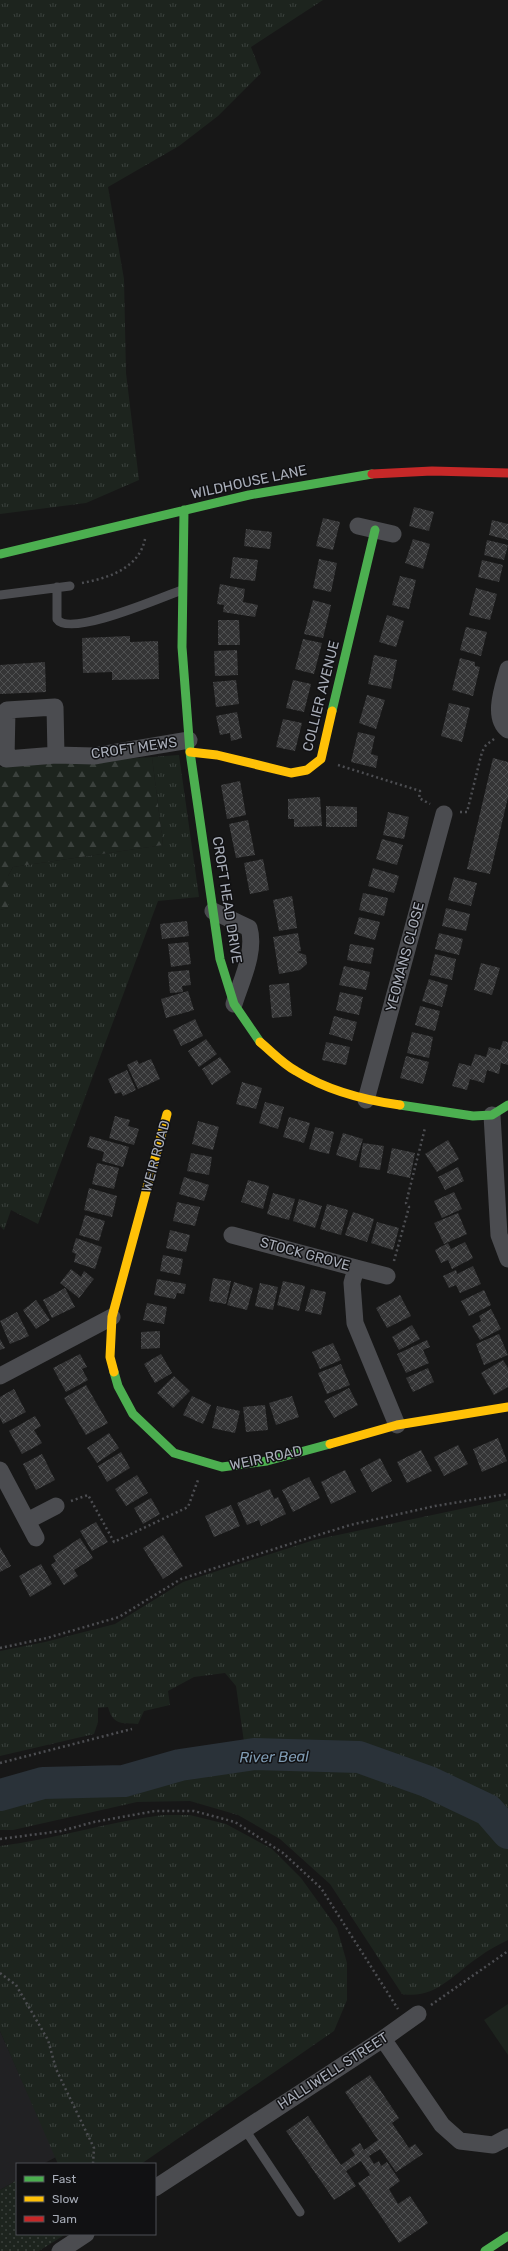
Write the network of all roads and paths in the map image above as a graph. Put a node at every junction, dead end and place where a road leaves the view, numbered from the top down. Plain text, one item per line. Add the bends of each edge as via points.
1 (508, 473) edge
2 (184, 510) junction
3 (149, 519) junction
4 (358, 526) dead end
5 (376, 530) junction
6 (393, 534) dead end
7 (0, 554) edge
8 (70, 586) joint
9 (57, 587) junction
10 (182, 590) junction
11 (0, 595) edge
12 (508, 669) edge
13 (508, 730) edge
14 (190, 746) junction
15 (56, 755) dead end
16 (320, 760) junction
17 (444, 814) junction
18 (213, 911) junction
19 (234, 1004) junction
20 (366, 1100) junction
21 (508, 1105) edge
22 (430, 1110) junction
23 (167, 1114) dead end
24 (492, 1115) junction
25 (232, 1235) dead end
26 (508, 1259) edge
27 (356, 1268) junction
28 (387, 1276) joint
29 (112, 1317) junction
30 (0, 1376) edge
31 (508, 1407) edge
32 (398, 1425) junction
33 (204, 1462) junction
34 (0, 1470) edge
35 (508, 1494) edge
36 (56, 1506) joint
37 (27, 1521) junction
38 (36, 1538) dead end
39 (0, 1648) edge
40 (132, 1729) dead end
41 (0, 1763) edge
42 (0, 1839) edge
43 (508, 1951) edge
44 (0, 1973) edge
45 (412, 2018) junction
46 (383, 2039) junction
47 (244, 2128) junction
48 (508, 2137) edge
49 (93, 2163) edge
50 (156, 2187) edge
51 (300, 2212) dead end
52 (84, 2235) edge
53 (508, 2236) edge
54 (60, 2251) edge
55 (485, 2251) edge

1 - 2 street, WILDHOUSE LANE via 387,473 285,487
2 - 3 street, WILDHOUSE LANE
2 - 10 street, CROFT HEAD DRIVE
3 - 7 street, WILDHOUSE LANE via 57,543
3 - 8 path via 143,551 129,566 105,579
4 - 5 street
5 - 6 street
5 - 16 street, COLLIER AVENUE
8 - 9 lane
9 - 10 lane via 56,619 68,625 123,613
9 - 11 lane
10 - 14 street, CROFT HEAD DRIVE via 182,647
12 - 13 street via 499,713
13 - 17 path via 486,745 482,752 468,812
14 - 15 street, CROFT MEWS via 94,756
14 - 16 street, COLLIER AVENUE via 291,773 302,773 313,768
14 - 18 street, CROFT HEAD DRIVE
16 - 17 path via 420,791 420,798
17 - 20 street, YEOMANS CLOSE
18 - 19 street, CROFT HEAD DRIVE via 220,959
18 - 19 street via 249,928 252,939
19 - 20 street, CROFT HEAD DRIVE via 260,1042 295,1071 327,1088
20 - 22 street, CROFT HEAD DRIVE
21 - 24 street, CROFT HEAD DRIVE
22 - 24 street, CROFT HEAD DRIVE via 473,1116
22 - 28 path via 406,1203 407,1214 395,1260
23 - 29 street, WEIR ROAD
24 - 26 street via 499,1235
25 - 27 street, STOCK GROVE
27 - 28 street
27 - 32 street, STOCK GROVE via 352,1283 355,1323
29 - 30 street
29 - 33 street, WEIR ROAD via 110,1357 118,1386 133,1414 174,1453
31 - 32 street, WEIR ROAD
32 - 33 street, WEIR ROAD via 267,1461 222,1467
33 - 36 path via 188,1507 114,1542 88,1495
34 - 37 street
35 - 39 path via 435,1506 350,1525 306,1538 181,1579 107,1622
36 - 37 street
37 - 38 street
40 - 41 path
42 - 45 path via 61,1831 155,1811 194,1811 235,1822 283,1853 321,1888 378,1975
43 - 45 path
44 - 49 path via 16,1985 48,2040 56,2069 94,2148
45 - 46 street, HALLIWELL STREET
46 - 47 street, HALLIWELL STREET
46 - 48 street via 442,2125 460,2141 493,2145
47 - 50 street, HALLIWELL STREET
47 - 51 lane
52 - 54 street
53 - 55 street

